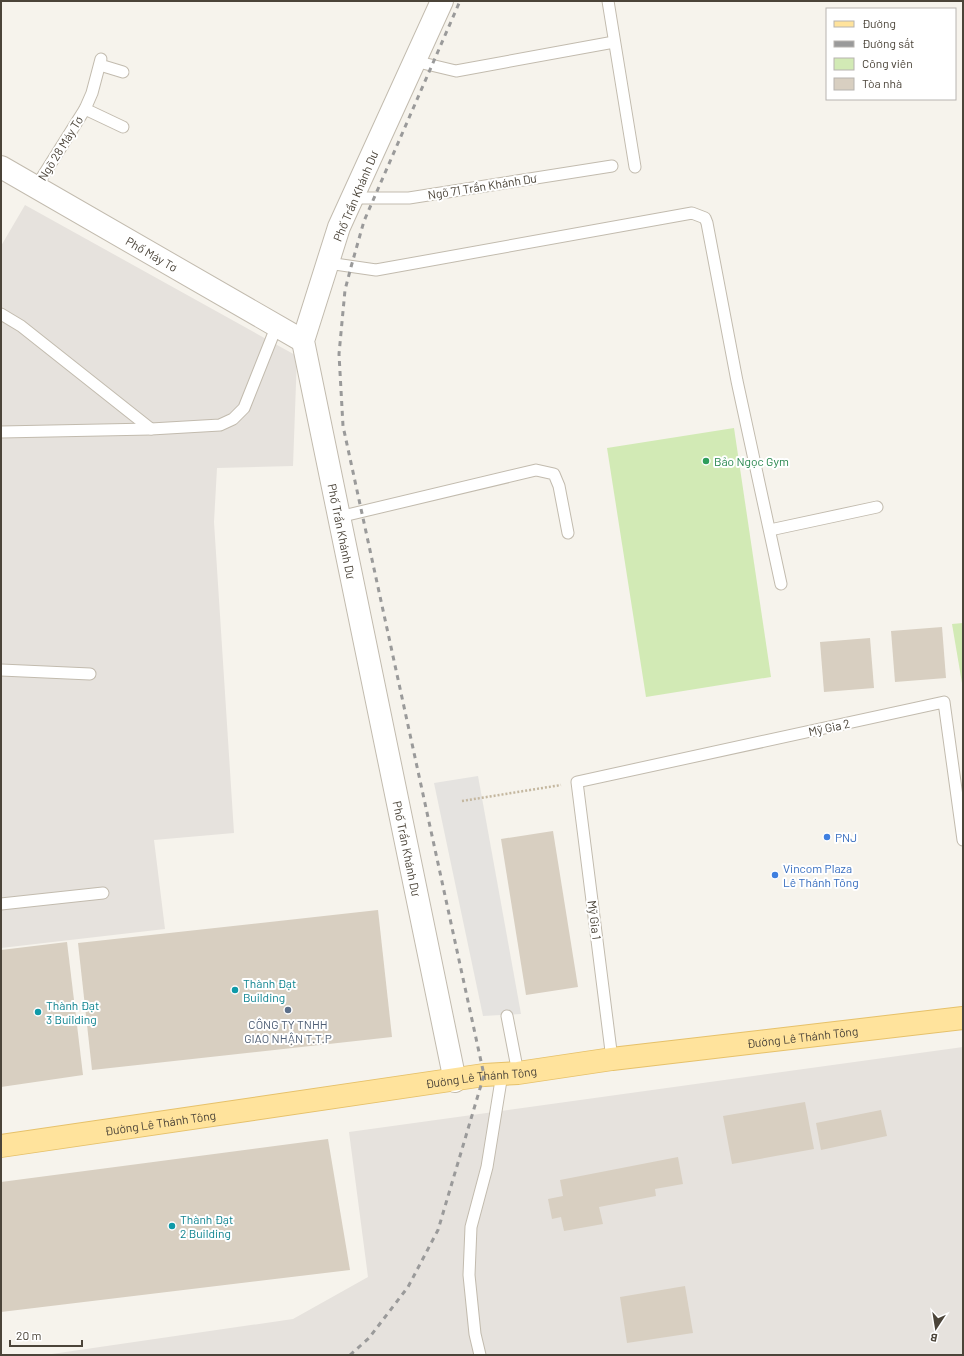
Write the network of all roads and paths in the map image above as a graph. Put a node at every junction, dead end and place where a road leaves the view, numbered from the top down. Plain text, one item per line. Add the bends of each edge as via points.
1 (442, 1) edge
2 (608, 1) edge
3 (614, 42) junction
4 (414, 61) junction
5 (123, 72) dead end
6 (85, 109) junction
7 (123, 127) dead end
8 (612, 166) dead end
9 (1, 167) edge
10 (635, 167) dead end
11 (36, 187) junction
12 (352, 198) junction
13 (328, 263) junction
14 (1, 314) edge
15 (277, 326) junction
16 (303, 340) junction
17 (151, 429) junction
18 (1, 432) edge
19 (877, 507) dead end
20 (339, 517) junction
21 (770, 530) junction
22 (568, 533) dead end
23 (781, 584) dead end
24 (1, 670) edge
25 (90, 674) dead end
26 (577, 782) junction
27 (462, 801) dead end
28 (963, 840) edge
29 (103, 893) dead end
30 (1, 904) edge
31 (507, 1016) dead end
32 (963, 1018) edge
33 (612, 1059) junction
34 (510, 1074) junction
35 (455, 1081) junction
36 (1, 1146) edge
37 (480, 1355) edge

1 - 4 street, Phố Trần Khánh Dư
2 - 3 lane
3 - 4 lane via 456,71
3 - 10 lane
4 - 12 street, Phố Trần Khánh Dư
5 - 6 lane, Ngõ 28 Máy Tơ via 100,62
6 - 7 lane, Ngõ 28 Máy Tơ
6 - 11 lane, Ngõ 28 Máy Tơ
8 - 12 lane, Ngõ 71 Trần Khánh Dư via 409,198
9 - 11 street, Phố Máy Tơ
11 - 15 street, Phố Máy Tơ
12 - 13 street, Phố Trần Khánh Dư via 339,227
13 - 16 street, Phố Trần Khánh Dư
13 - 21 lane via 376,270 692,213 704,218
14 - 17 lane via 21,326
15 - 16 street, Phố Máy Tơ
15 - 17 lane via 244,408 234,419 220,425
16 - 20 street, Phố Trần Khánh Dư
17 - 18 lane
19 - 21 lane
20 - 22 lane via 536,470 554,474 559,486
20 - 35 street, Phố Trần Khánh Dư
21 - 23 lane
24 - 25 lane
26 - 27 path
26 - 28 lane, Mỹ Gia 2 via 944,702
26 - 33 lane, Mỹ Gia 1
29 - 30 lane
31 - 34 lane
32 - 33 main road, Đường Lê Thánh Tông
33 - 34 main road, Đường Lê Thánh Tông
34 - 35 main road, Đường Lê Thánh Tông
34 - 37 lane via 471,1227 469,1275 475,1334
35 - 36 main road, Đường Lê Thánh Tông

